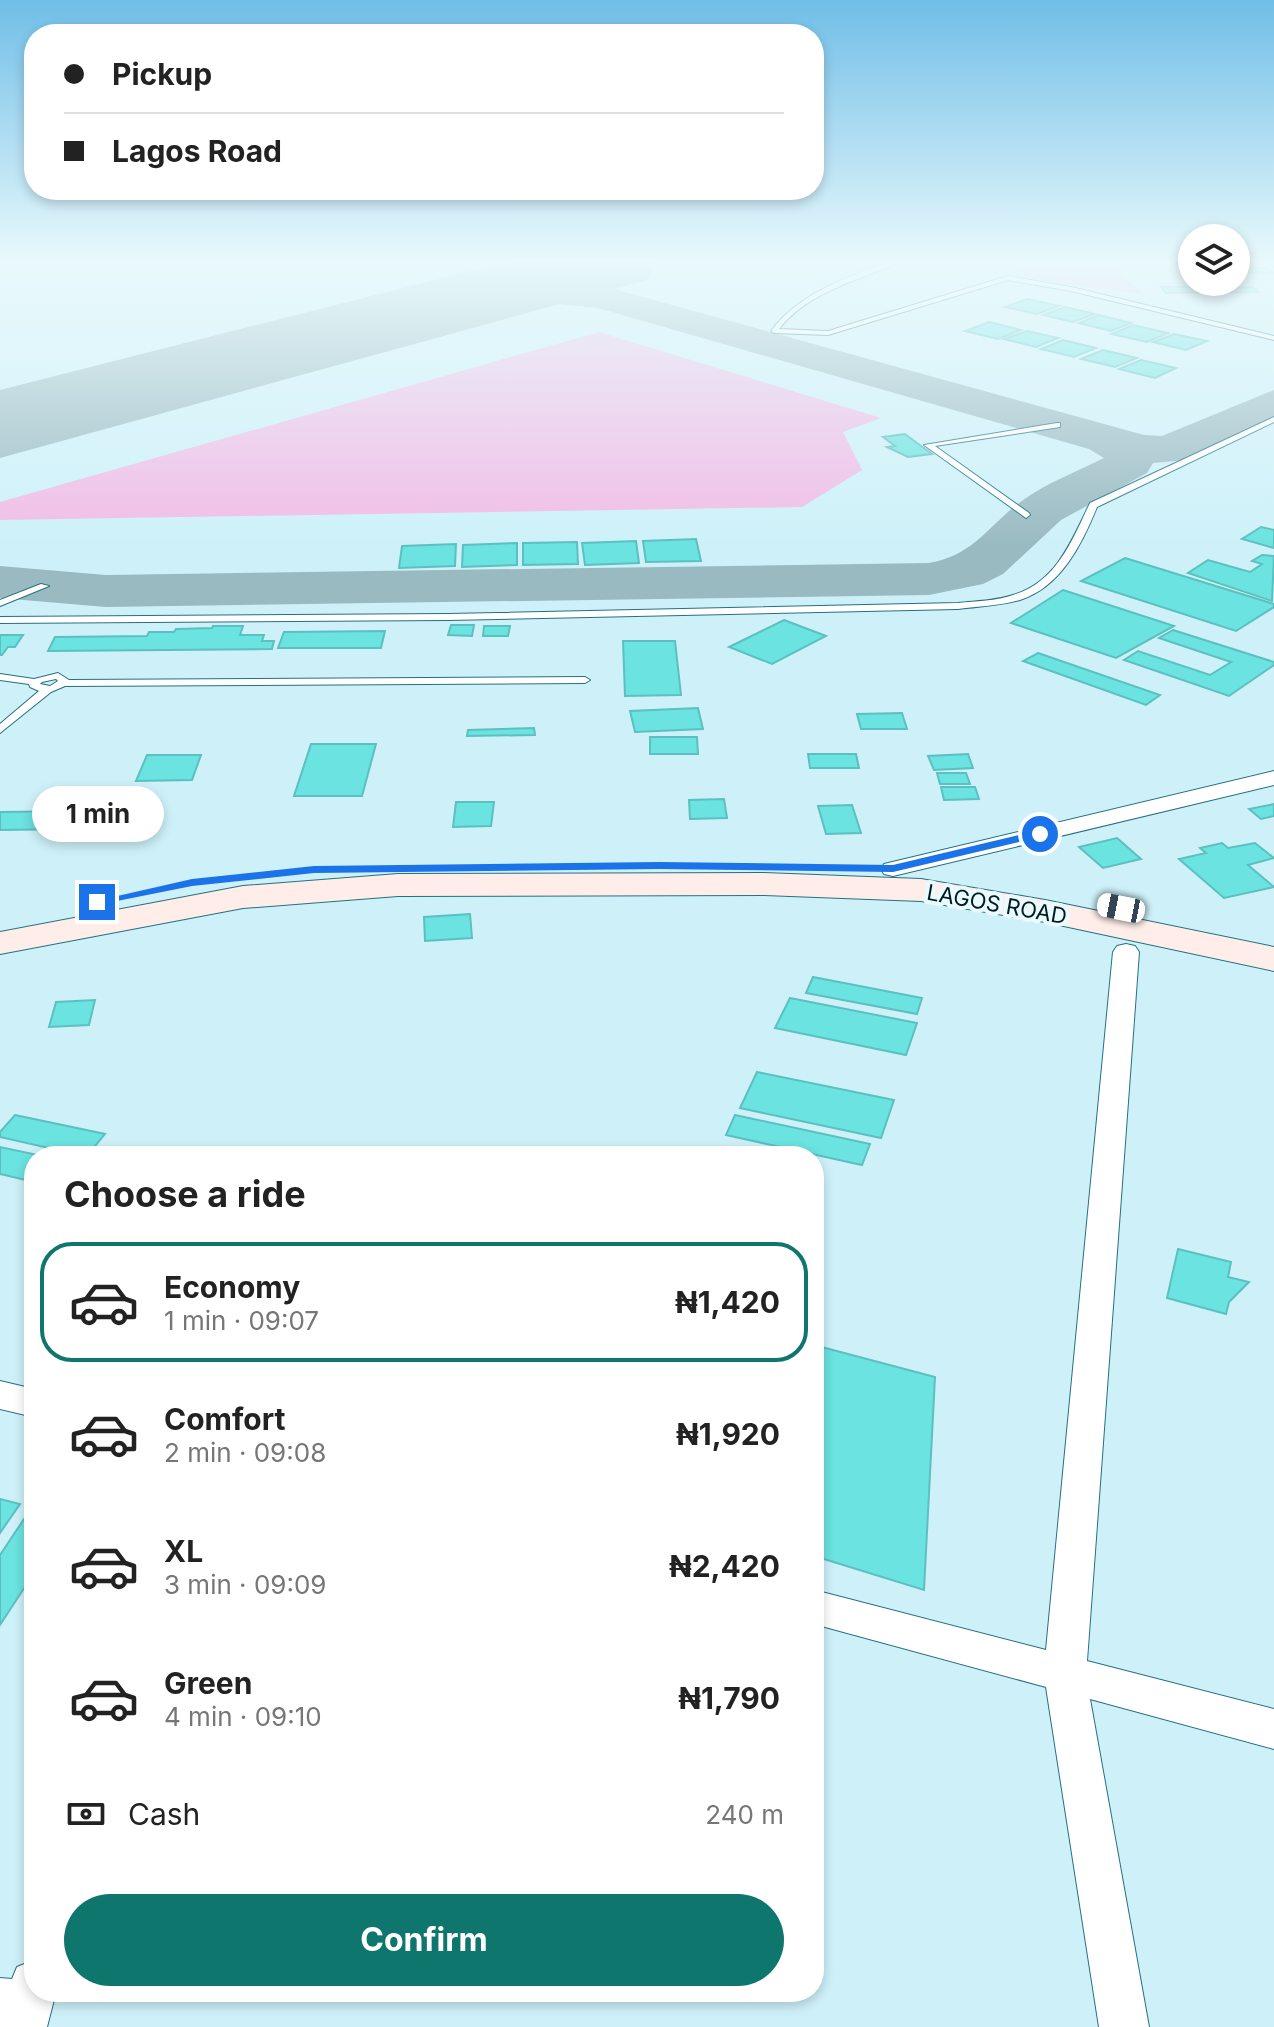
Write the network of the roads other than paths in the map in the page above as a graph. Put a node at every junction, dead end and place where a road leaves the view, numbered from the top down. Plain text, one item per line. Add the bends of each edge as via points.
1 (1274, 419) edge
2 (1057, 425) dead end
3 (1026, 515) dead end
4 (44, 586) dead end
5 (0, 603) edge
6 (0, 620) edge
7 (0, 677) edge
8 (585, 680) dead end
9 (35, 682) junction
10 (64, 683) junction
11 (48, 689) junction
12 (0, 730) edge
13 (1274, 778) edge
14 (893, 869) junction
15 (0, 922) edge
16 (1274, 939) edge
17 (0, 943) edge
18 (1126, 952) dead end
19 (1274, 959) edge
20 (0, 1395) edge
21 (24, 1401) edge
22 (824, 1610) edge
23 (1065, 1674) junction
24 (1274, 1729) edge
25 (1124, 2027) edge

1 - 6 lane via 1093,505 1061,568 1026,594 958,606
2 - 3 lane via 928,445
4 - 5 lane
7 - 9 lane
8 - 10 lane
9 - 10 lane via 58,676
9 - 11 lane
10 - 11 lane
11 - 12 lane
13 - 14 street
14 - 15 main road, LAGOS ROAD via 314,869 192,882
14 - 16 main road, LAGOS ROAD via 996,883
17 - 19 main road, LAGOS ROAD via 227,899 327,889 834,885 921,890 993,902
18 - 23 street
20 - 21 street
22 - 23 street
23 - 24 street
23 - 25 street

